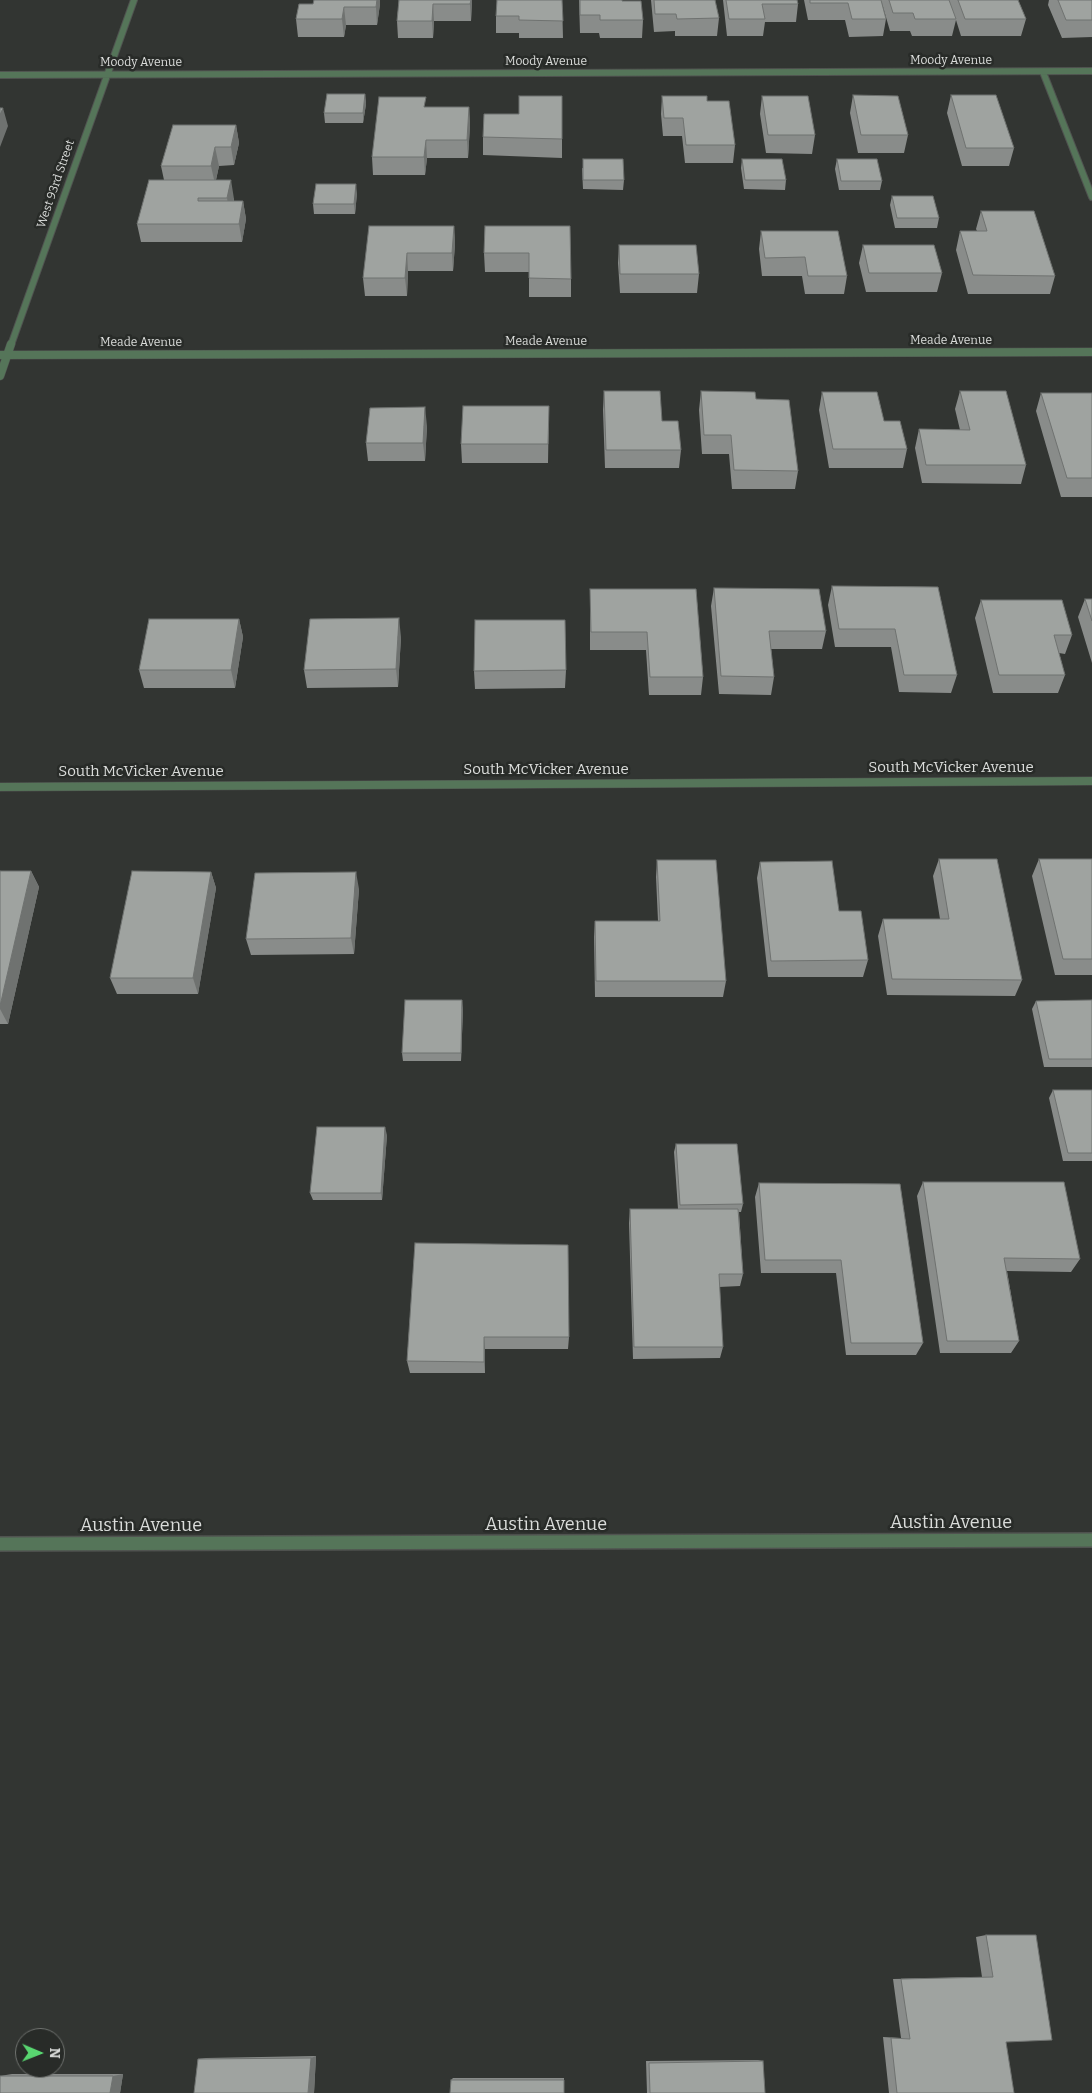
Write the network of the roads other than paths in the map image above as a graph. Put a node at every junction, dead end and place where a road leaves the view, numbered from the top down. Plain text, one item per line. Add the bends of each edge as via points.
1 (134, 0) edge
2 (1092, 71) edge
3 (1043, 72) junction
4 (107, 74) junction
5 (0, 75) edge
6 (1092, 197) edge
7 (1092, 352) edge
8 (4, 355) edge
9 (0, 376) edge
10 (1092, 781) edge
11 (0, 787) edge
12 (1092, 1540) edge
13 (0, 1544) edge

1 - 4 street, West 93rd Street
2 - 3 street, Moody Avenue
3 - 4 street, Moody Avenue
3 - 6 street
4 - 5 street, Moody Avenue
4 - 8 street, West 93rd Street
7 - 8 street, Meade Avenue
8 - 9 street, West 93rd Street
10 - 11 street, South McVicker Avenue
12 - 13 street, Austin Avenue

